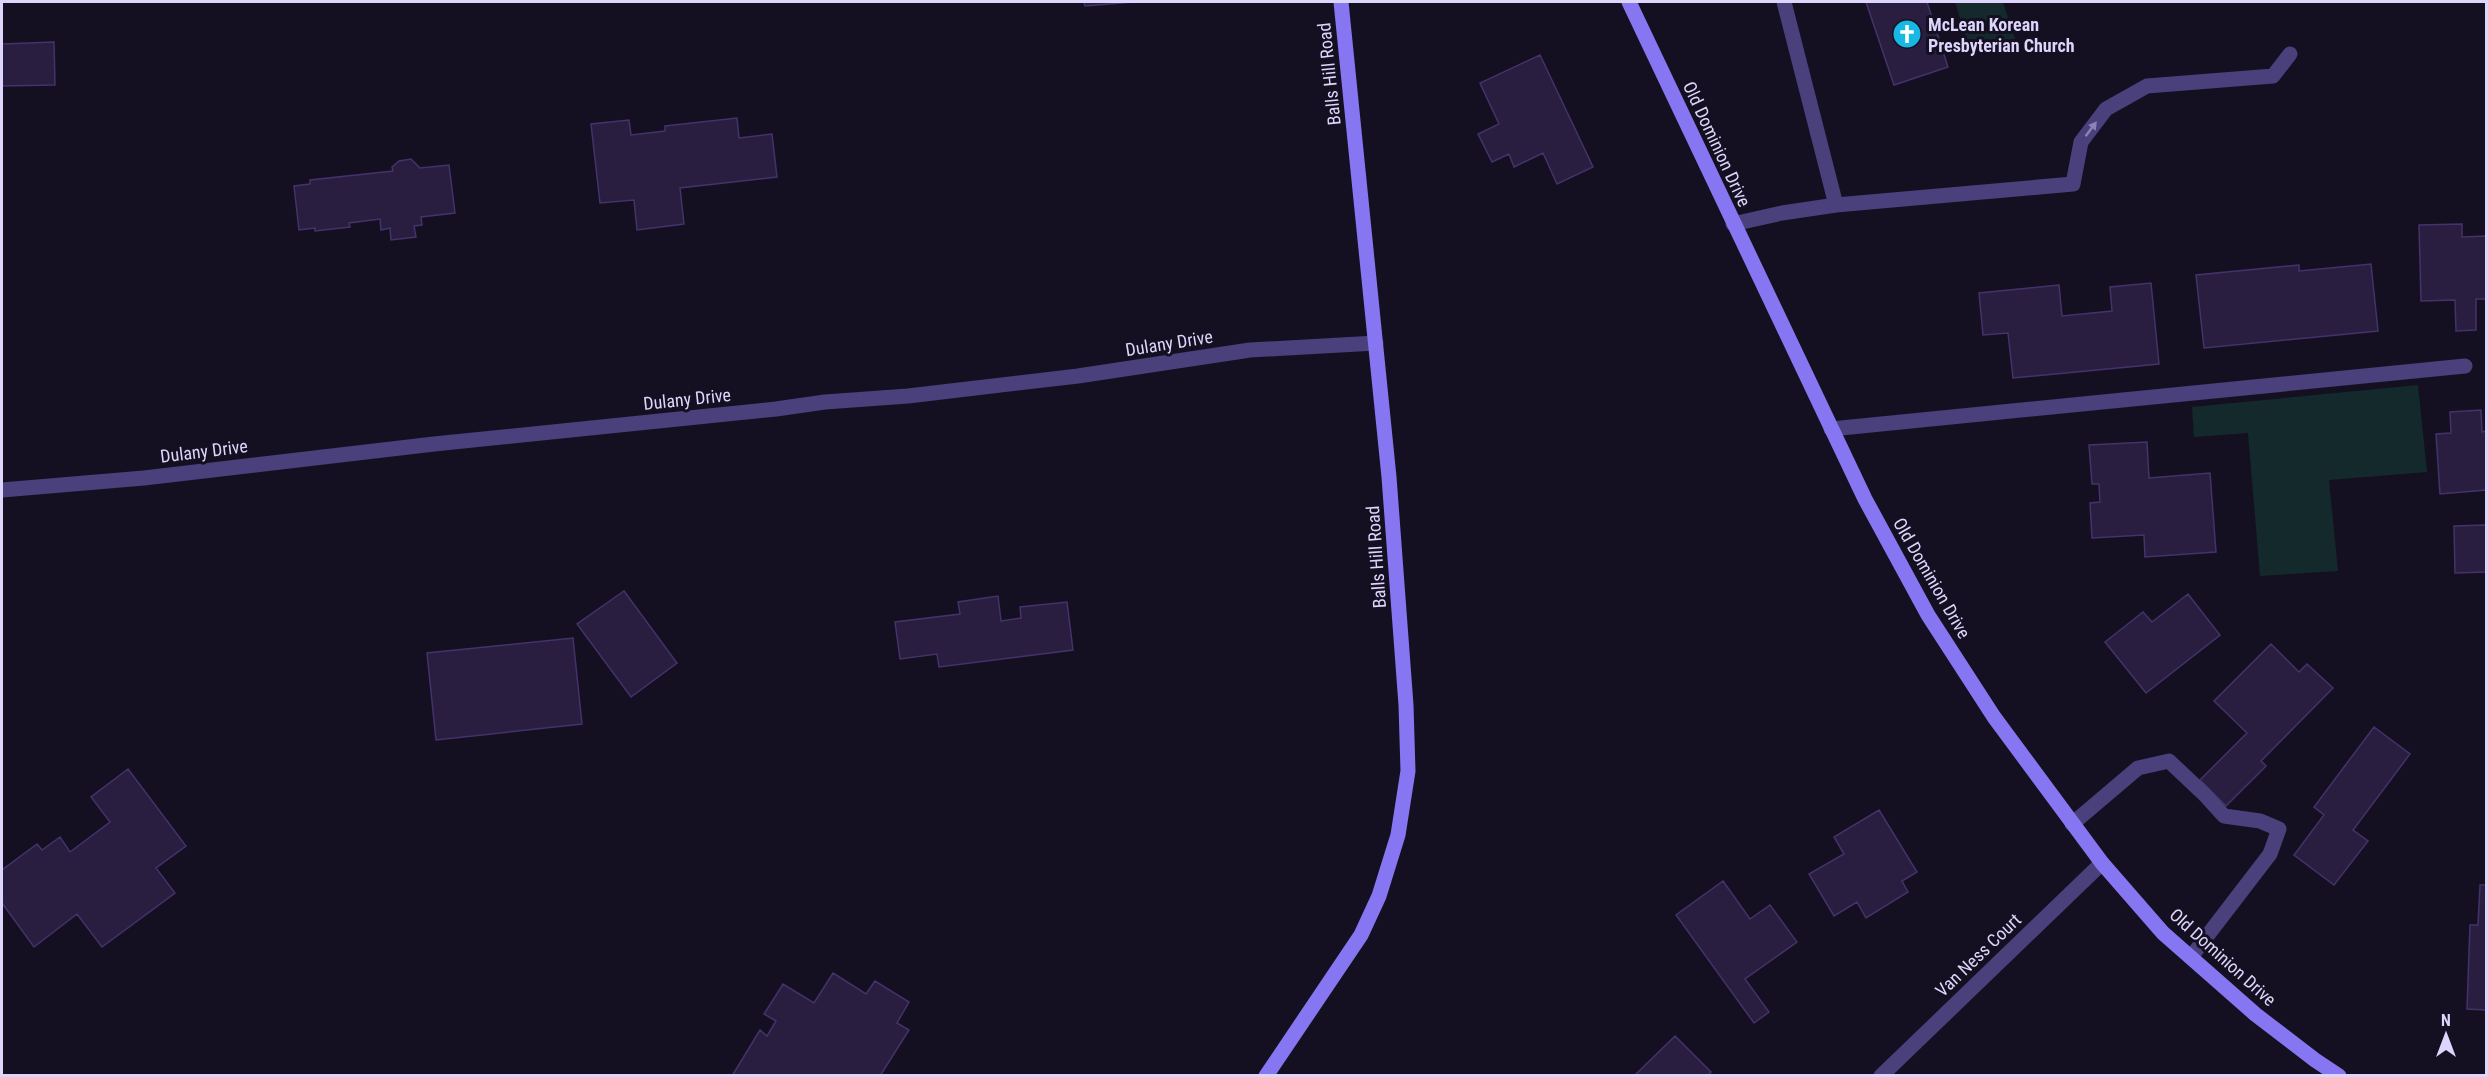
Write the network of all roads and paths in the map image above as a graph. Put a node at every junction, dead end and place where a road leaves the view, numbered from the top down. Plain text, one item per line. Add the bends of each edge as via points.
1 (1341, 2) edge
2 (1629, 2) edge
3 (1784, 2) edge
4 (2290, 54) dead end
5 (1836, 205) junction
6 (1733, 225) junction
7 (1376, 343) junction
8 (2465, 366) dead end
9 (1831, 429) junction
10 (2, 490) edge
11 (2072, 824) junction
12 (2102, 863) junction
13 (2191, 957) junction
14 (1266, 1076) edge
15 (1881, 1076) edge
16 (2340, 1076) edge

1 - 7 main road, Balls Hill Road
2 - 6 main road, Old Dominion Drive
3 - 5 street
5 -> 4 street via 2073,184 2081,142 2106,109 2147,86 2273,76
5 - 6 street
6 - 9 main road, Old Dominion Drive
7 - 10 street, Dulany Drive via 1250,350 908,396
7 - 14 main road, Balls Hill Road via 1406,705 1407,771 1398,835 1362,935
8 - 9 street
9 - 11 main road, Old Dominion Drive via 1928,615 1994,717
11 - 12 main road, Old Dominion Drive
11 - 13 street via 2138,768 2169,761 2224,816 2260,820 2279,829 2270,854
12 - 13 main road, Old Dominion Drive via 2163,933
12 - 15 street, Van Ness Court
13 - 16 main road, Old Dominion Drive via 2255,1014

